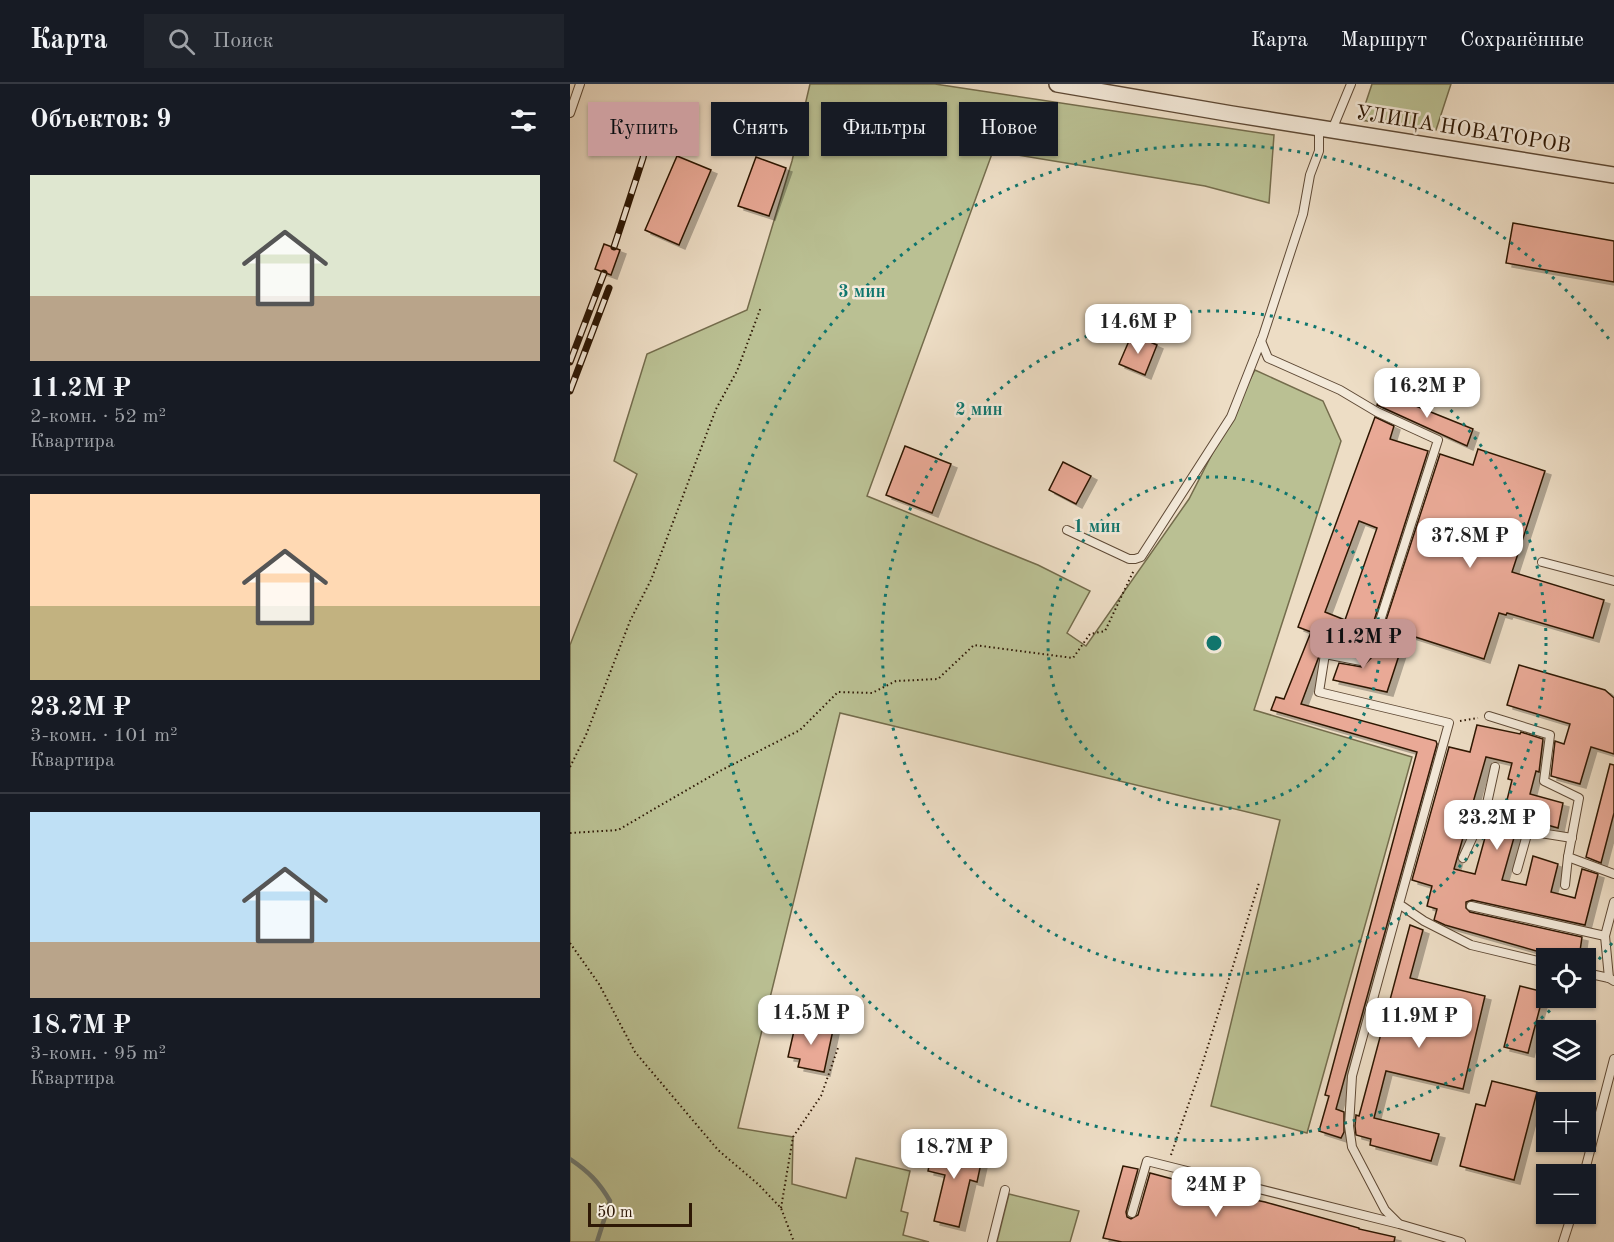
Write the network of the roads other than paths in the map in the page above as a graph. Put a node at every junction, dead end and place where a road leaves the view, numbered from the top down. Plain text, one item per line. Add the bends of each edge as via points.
1 (580, 84) edge
2 (1058, 84) edge
3 (1351, 84) edge
4 (570, 113) edge
5 (1325, 129) junction
6 (1614, 175) edge
7 (1261, 341) junction
8 (1067, 530) dead end
9 (1542, 562) dead end
10 (1614, 581) edge
11 (1489, 716) road end
12 (1496, 767) dead end
13 (1486, 808) junction
14 (1528, 831) junction
15 (1572, 838) junction
16 (1568, 857) junction
17 (1463, 858) dead end
18 (1517, 870) dead end
19 (1614, 874) edge
20 (1565, 885) dead end
21 (1614, 902) edge
22 (1399, 904) junction
23 (1471, 906) dead end
24 (1605, 936) junction
25 (1536, 961) edge
26 (1596, 976) edge
27 (1612, 980) edge
28 (1614, 1059) edge
29 (1587, 1164) edge
30 (1005, 1190) dead end
31 (1132, 1213) dead end
32 (1399, 1224) junction
33 (1569, 1224) edge
34 (992, 1242) edge
35 (1461, 1242) edge
36 (1563, 1242) edge

1 - 4 lane
2 - 5 street, УЛИЦА НОВАТОРОВ
3 - 5 lane
5 - 6 street, УЛИЦА НОВАТОРОВ
5 - 7 lane via 1303,213
7 - 8 lane via 1231,417 1141,557 1129,559
7 - 22 lane via 1268,358 1438,441 1370,652 1361,661 1325,654 1319,692 1449,723
9 - 10 lane
11 - 15 lane via 1550,735 1544,781 1579,798
12 - 13 lane
13 - 14 lane via 1517,818
13 - 17 lane
14 - 15 lane
14 - 18 lane
15 - 16 lane
16 - 19 lane
16 - 20 lane
21 - 24 lane
22 - 25 lane via 1471,945
22 - 32 lane via 1352,1076 1349,1126 1352,1148 1385,1210
23 - 24 lane
24 - 27 lane
26 - 27 lane
28 - 29 lane
30 - 34 lane
31 - 32 lane via 1147,1161
32 - 35 lane
33 - 36 lane

